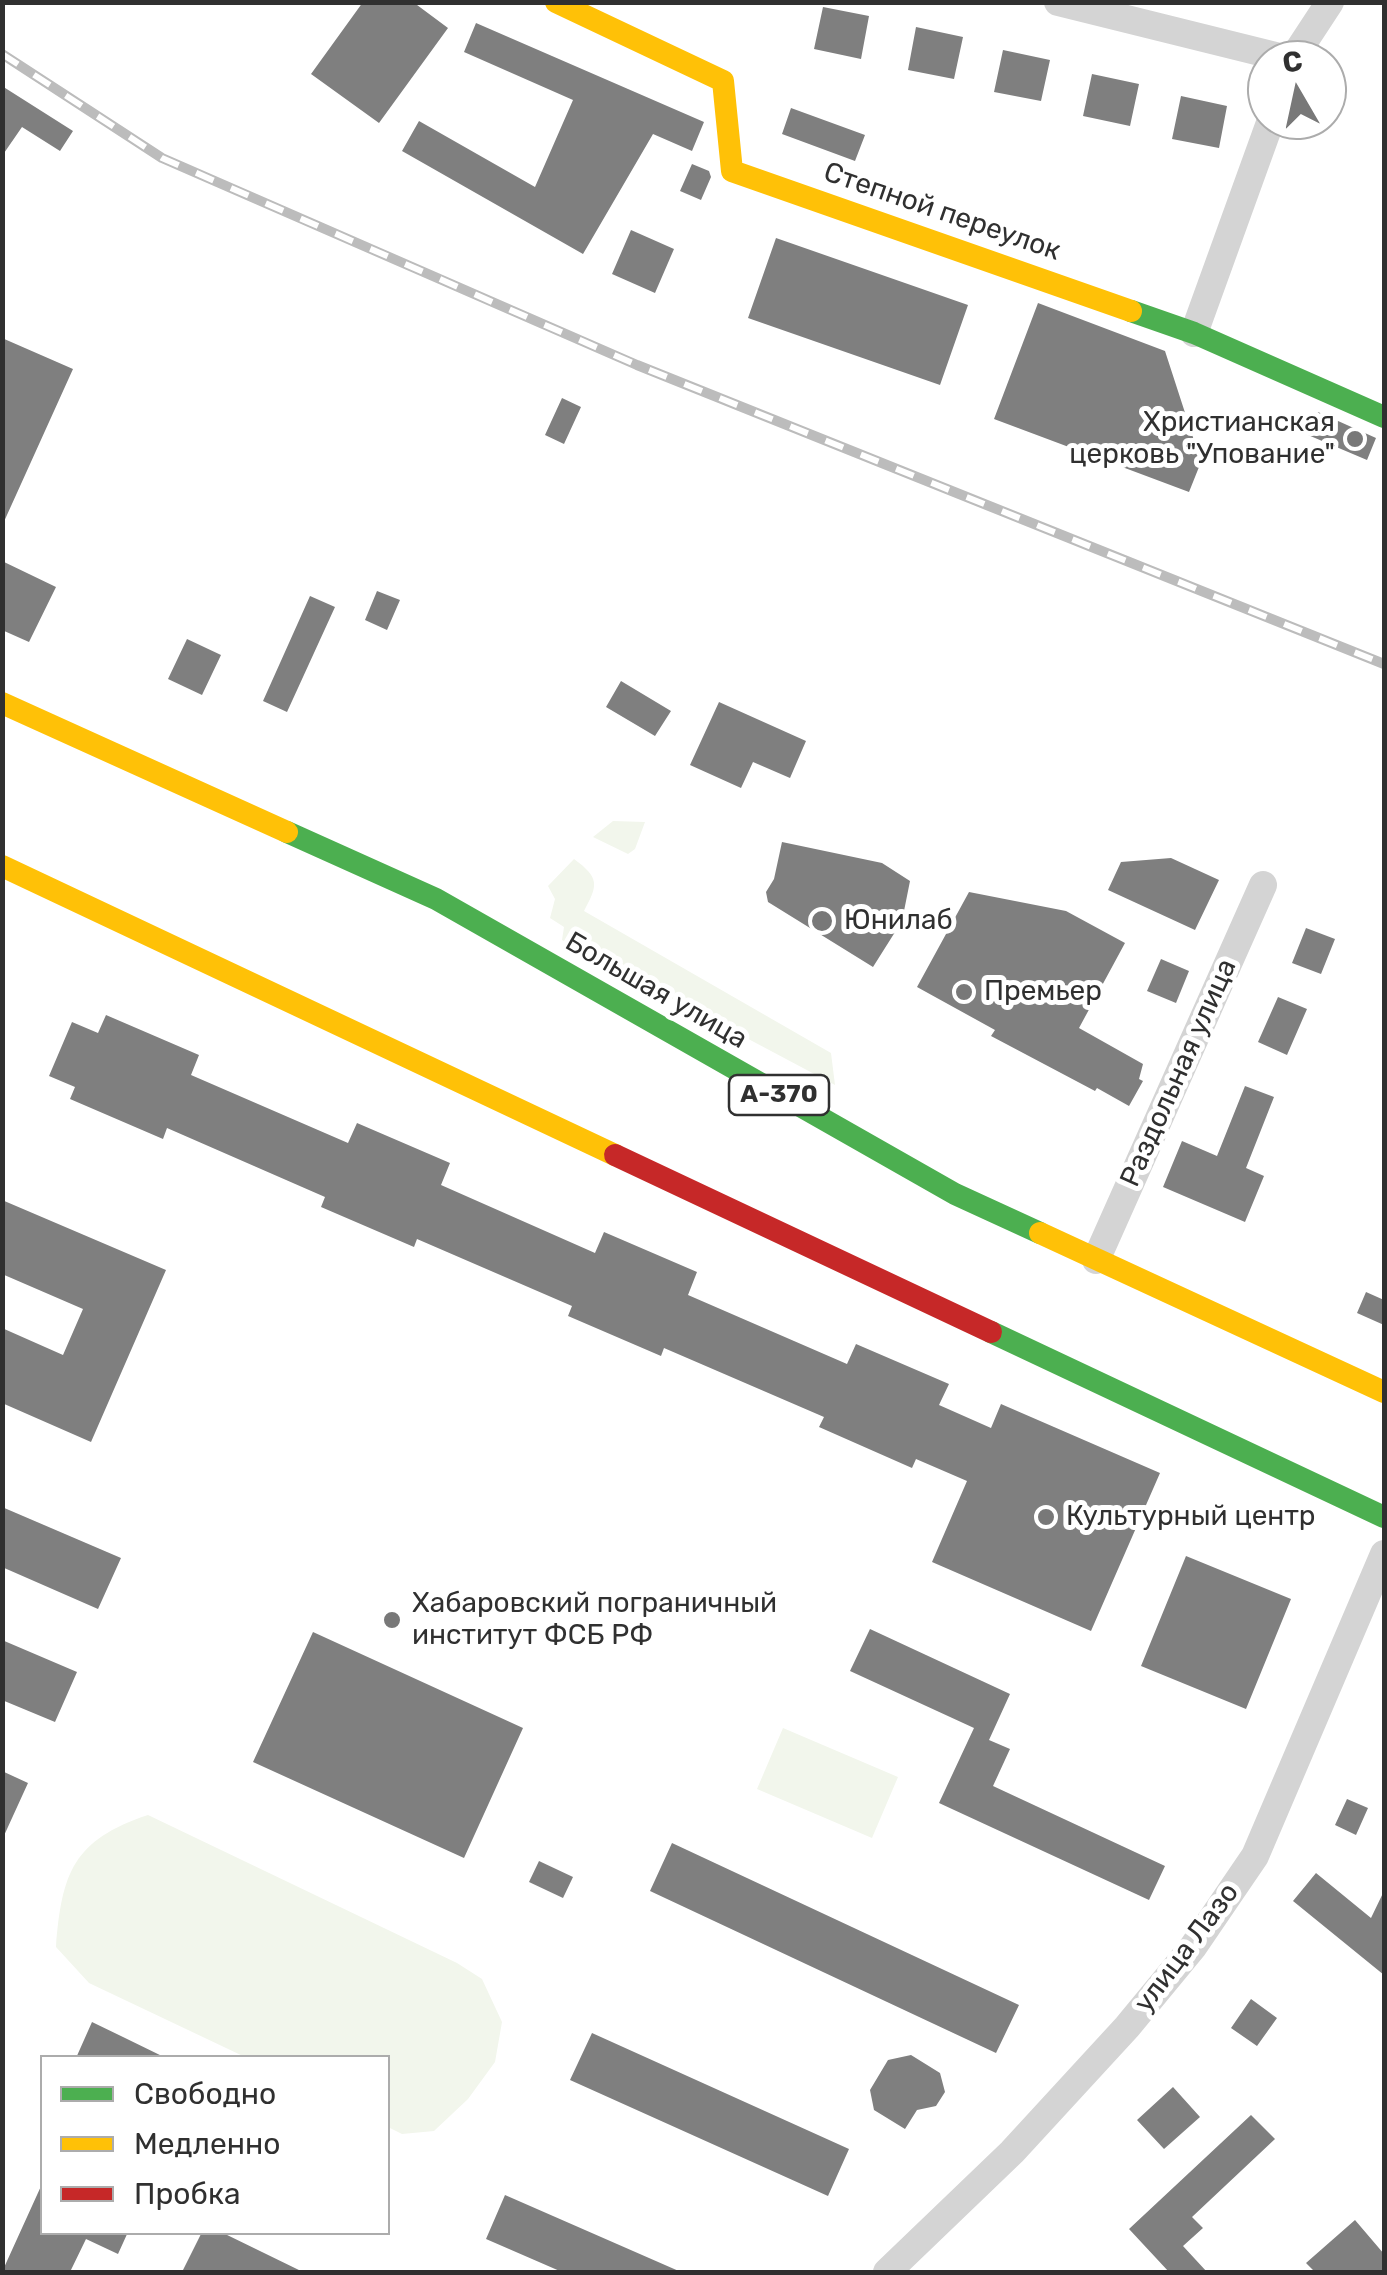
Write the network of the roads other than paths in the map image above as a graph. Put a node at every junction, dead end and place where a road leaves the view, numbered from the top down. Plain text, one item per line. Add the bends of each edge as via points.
1 (556, 2) edge
2 (1058, 2) edge
3 (1330, 2) edge
4 (1305, 40) edge
5 (1247, 49) edge
6 (1263, 140) edge
7 (1194, 332) junction
8 (1384, 417) edge
9 (2, 703) edge
10 (2, 866) edge
11 (1263, 885) dead end
12 (1096, 1260) junction
13 (1384, 1392) edge
14 (1384, 1516) edge
15 (1384, 1554) edge
16 (887, 2272) edge

1 - 7 main road, Степной переулок via 723,81 732,171
2 - 5 street
3 - 4 street
6 - 7 street
7 - 8 main road, Степной переулок
9 - 12 main road, Большая улица / А-370 via 436,900 955,1194
10 - 14 main road
11 - 12 street, Раздольная улица
12 - 13 main road, Большая улица / А-370
15 - 16 street, улица Лазо via 1255,1856 1193,1947 1012,2152

